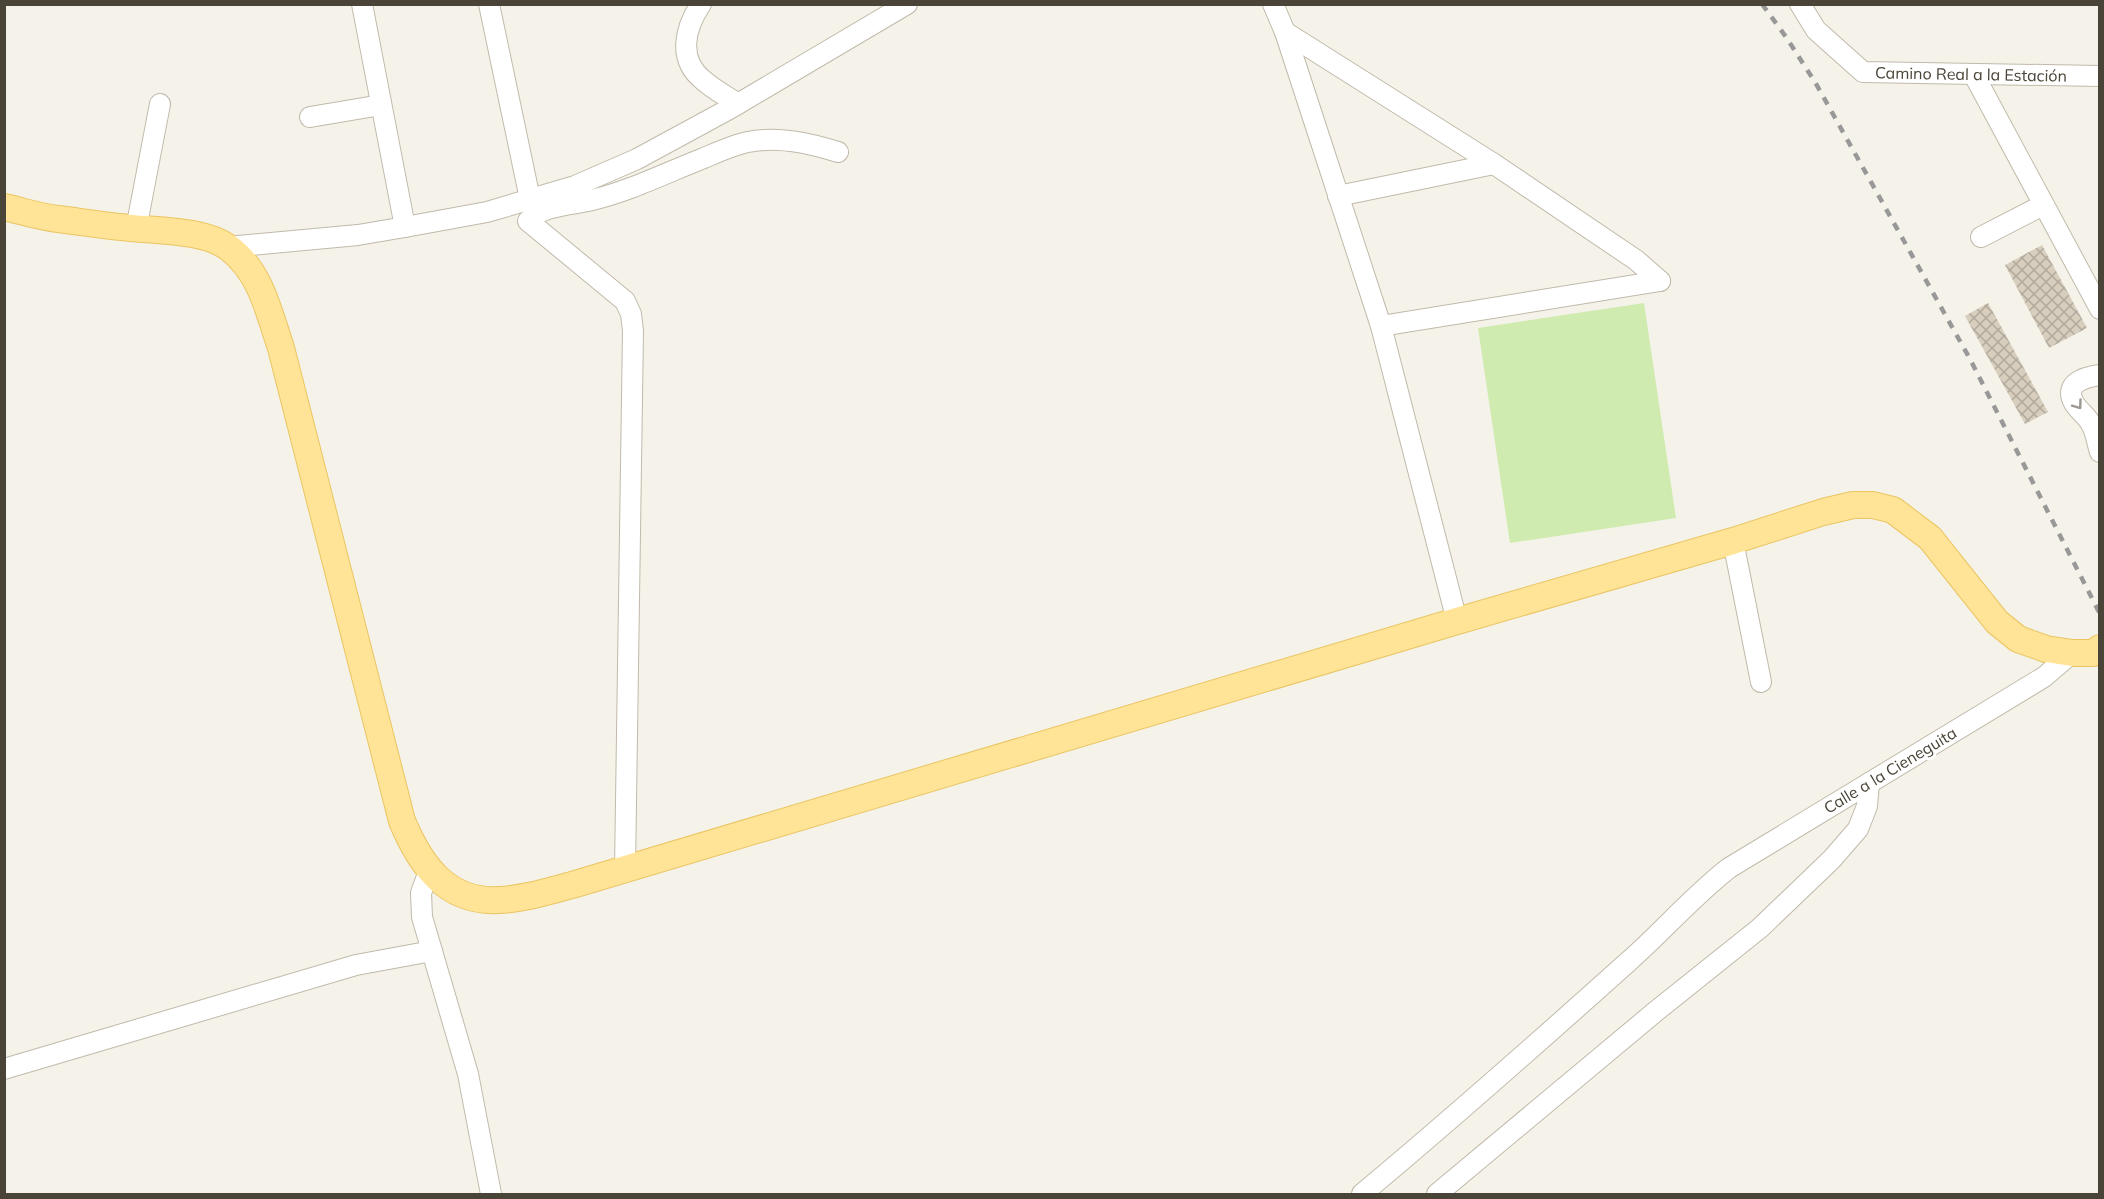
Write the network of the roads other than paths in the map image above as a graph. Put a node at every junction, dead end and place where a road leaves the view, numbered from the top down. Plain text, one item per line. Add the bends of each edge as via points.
1 (362, 4) edge
2 (489, 4) edge
3 (701, 4) edge
4 (907, 4) edge
5 (1273, 4) edge
6 (1800, 4) edge
7 (1285, 32) junction
8 (1974, 75) junction
9 (2100, 76) edge
10 (160, 104) dead end
11 (738, 104) junction
12 (381, 105) junction
13 (310, 117) dead end
14 (838, 152) dead end
15 (1494, 164) junction
16 (1338, 196) junction
17 (530, 200) junction
18 (2043, 204) junction
19 (4, 207) edge
20 (405, 227) junction
21 (136, 229) junction
22 (1981, 237) dead end
23 (228, 247) junction
24 (2100, 309) edge
25 (1381, 326) junction
26 (2100, 375) edge
27 (2100, 452) edge
28 (1733, 541) junction
29 (1457, 621) junction
30 (2100, 648) edge
31 (2072, 653) junction
32 (1761, 682) dead end
33 (1869, 783) junction
34 (625, 869) junction
35 (429, 871) junction
36 (432, 951) junction
37 (4, 1069) edge
38 (491, 1194) edge
39 (1362, 1194) edge
40 (1437, 1194) edge

1 - 12 street
2 - 17 street
3 - 11 street via 691,19 685,43 690,64 701,79
4 - 11 street
5 - 7 street
6 - 8 street, Camino Real a la Estación via 1816,30 1863,72
7 - 15 street
7 - 16 street
8 - 9 street, Camino Real a la Estación
8 - 18 street
10 - 21 street
11 - 17 street via 637,159 575,186
12 - 13 street
12 - 20 street
14 - 34 street via 808,143 747,142 628,188 534,214 528,221 625,301 631,314
15 - 16 street
15 - 25 street via 1636,260 1660,281
16 - 25 street
17 - 20 street
18 - 22 street
18 - 24 street
19 - 21 main road via 54,219
20 - 23 street
21 - 23 main road via 177,231
23 - 35 main road via 262,291 281,348 402,821
25 - 29 street
26 -> 27 street via 2084,378 2071,391 2074,403 2092,426
28 - 29 main road
28 - 31 main road via 1853,505 1893,510 1930,538 1997,622 2018,639
28 - 32 street
29 - 34 main road
30 - 31 main road via 2093,653
31 - 33 street, Calle a la Cieneguita via 2044,677
33 - 39 street, Calle a la Cieneguita via 1708,884 1655,938
33 - 40 street via 1867,806 1858,829 1760,928
34 - 35 main road via 499,901 474,898 449,888
35 - 36 street via 420,893
36 - 37 street via 356,965
36 - 38 street via 468,1074

